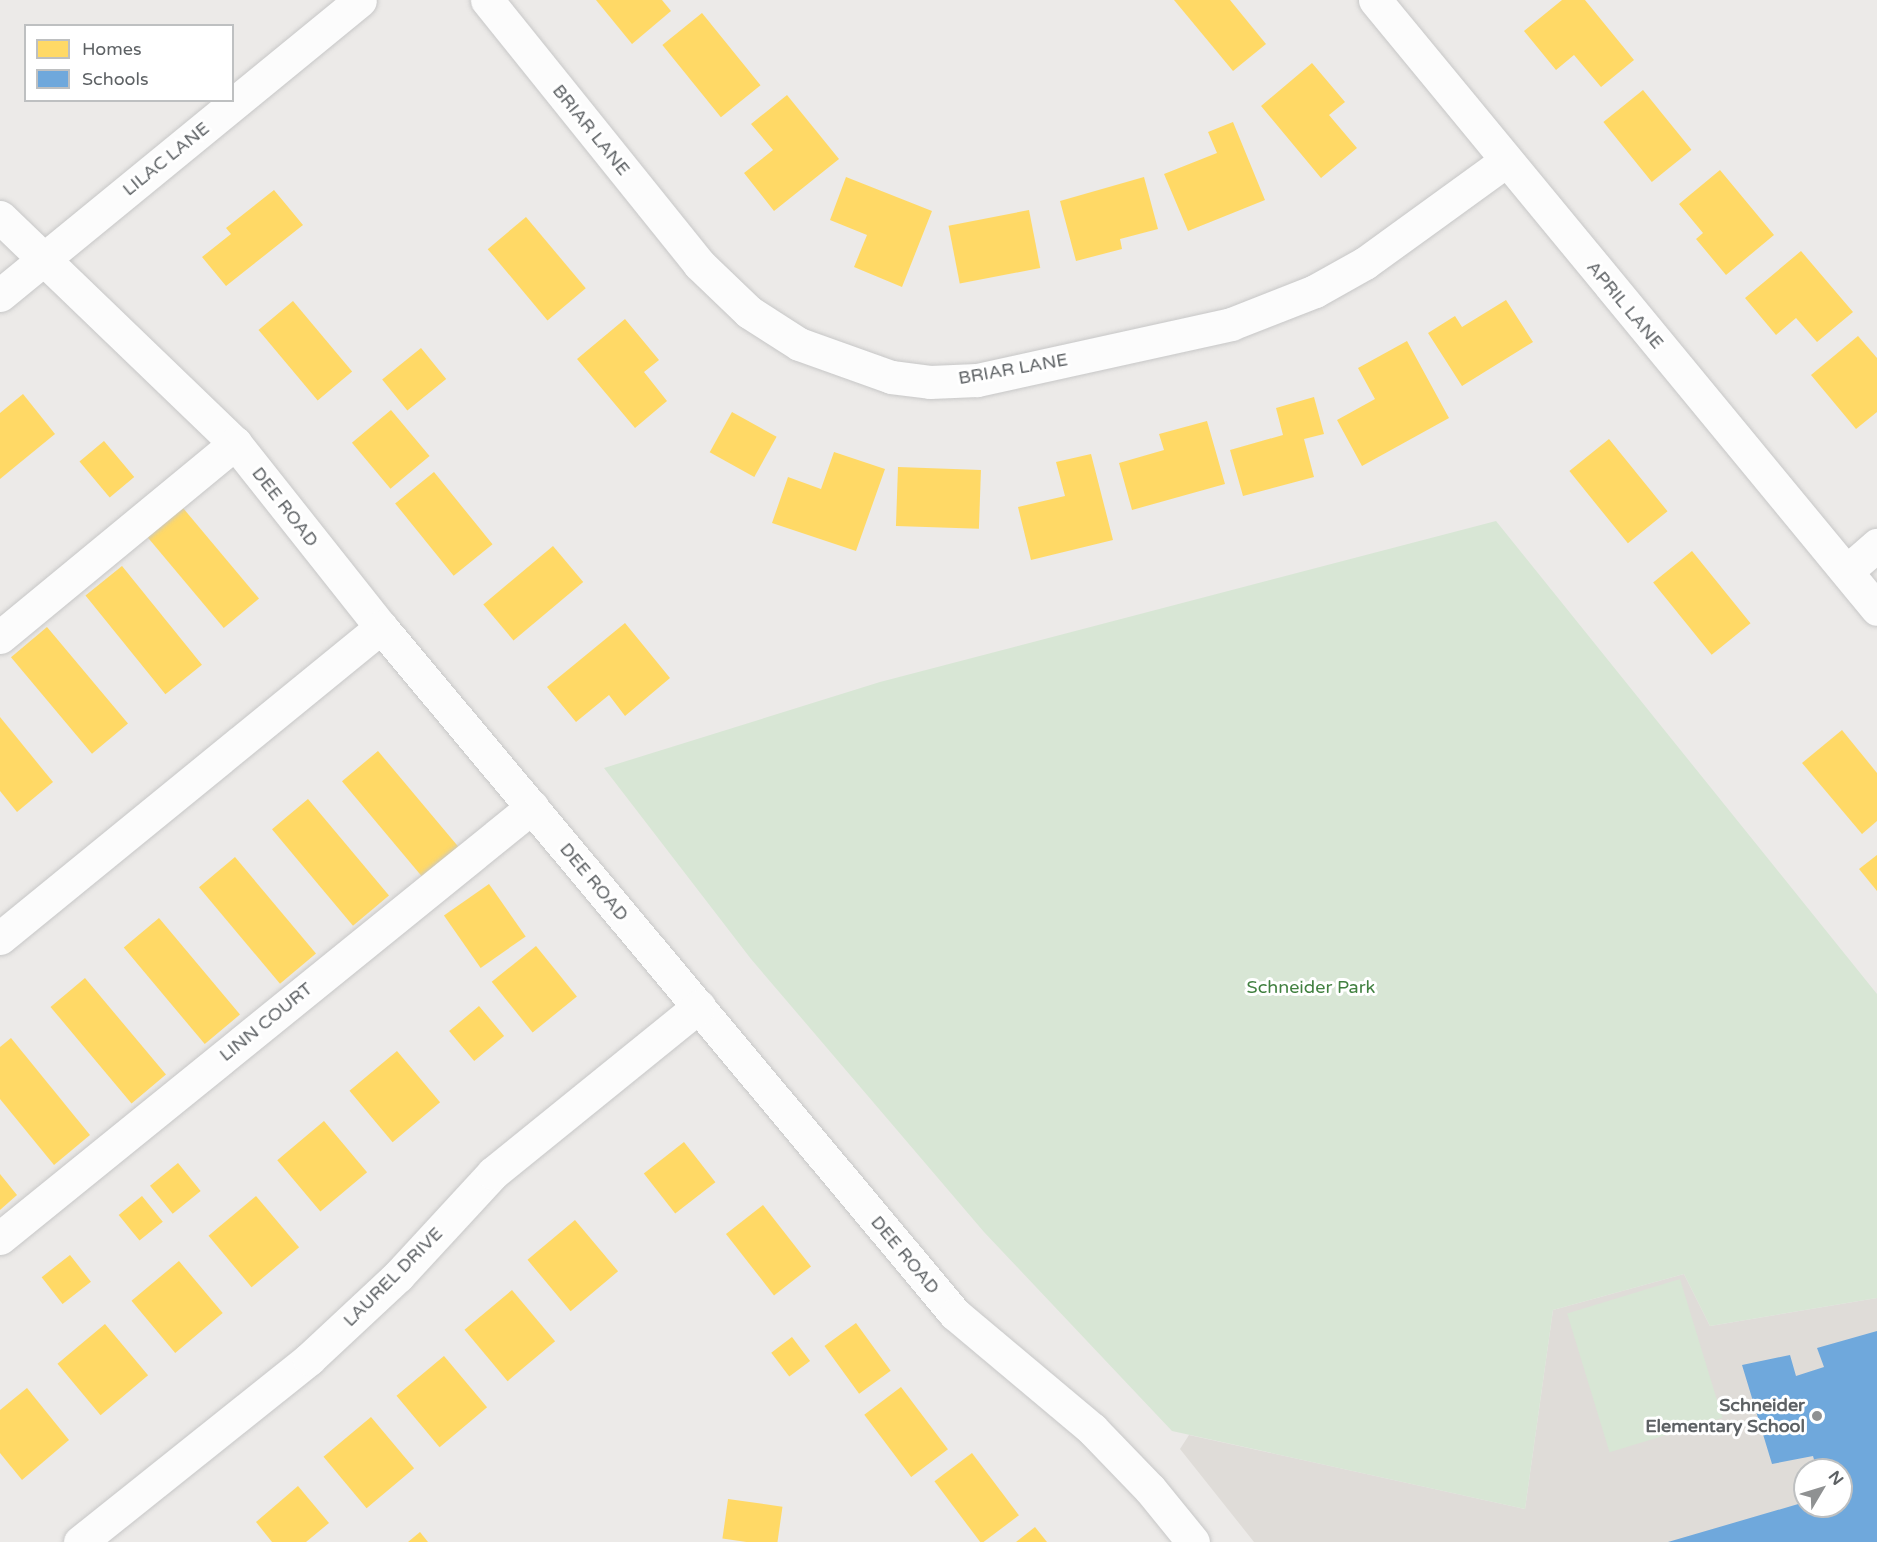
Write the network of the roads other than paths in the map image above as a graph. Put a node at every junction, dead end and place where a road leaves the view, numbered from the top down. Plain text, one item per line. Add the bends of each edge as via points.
1 (360, 0) edge
2 (487, 0) edge
3 (1375, 0) edge
4 (1506, 160) junction
5 (0, 217) edge
6 (45, 259) junction
7 (0, 295) edge
8 (235, 442) junction
9 (1877, 545) edge
10 (1847, 571) junction
11 (1877, 609) edge
12 (381, 627) junction
13 (0, 637) edge
14 (532, 807) junction
15 (0, 938) edge
16 (699, 1006) junction
17 (0, 1238) edge
18 (80, 1542) edge
19 (1193, 1542) edge

1 - 6 street, LILAC LANE
2 - 4 street, BRIAR LANE via 699,264 749,312 798,344 891,377 930,382 977,380 1231,324 1316,291 1365,262
3 - 4 street, APRIL LANE
4 - 10 street, APRIL LANE
5 - 6 street, DEE ROAD
6 - 7 street, LILAC LANE
6 - 8 street, DEE ROAD
8 - 12 street, DEE ROAD
8 - 13 street
9 - 10 street
10 - 11 street, APRIL LANE
12 - 14 street, DEE ROAD
12 - 15 street
14 - 16 street, DEE ROAD
14 - 17 street, LINN COURT
16 - 18 street, LAUREL DRIVE via 493,1173 398,1276 309,1359
16 - 19 street, DEE ROAD via 955,1314 1092,1429 1150,1489

